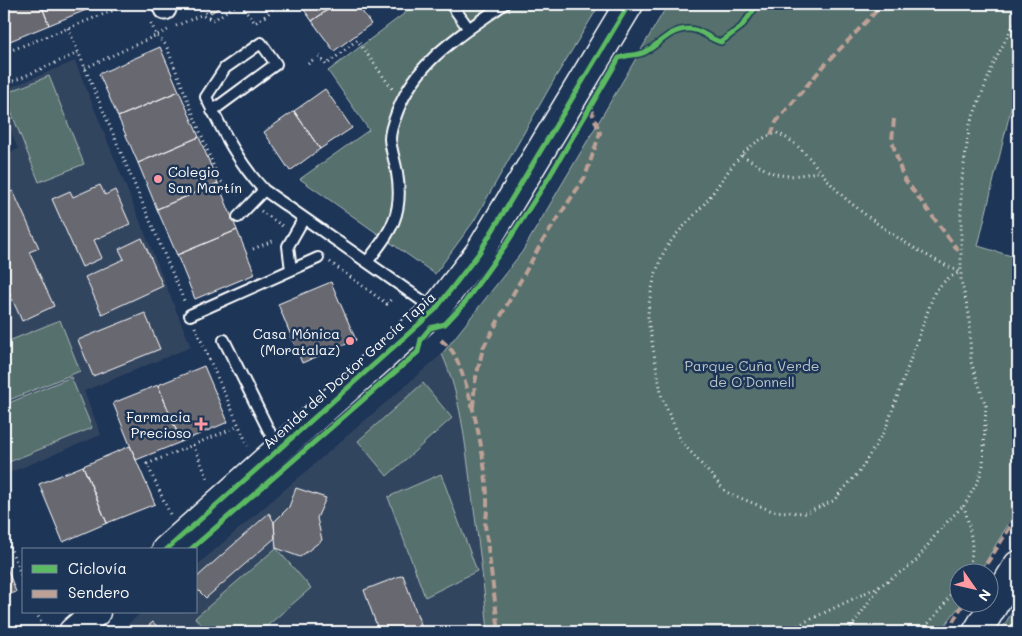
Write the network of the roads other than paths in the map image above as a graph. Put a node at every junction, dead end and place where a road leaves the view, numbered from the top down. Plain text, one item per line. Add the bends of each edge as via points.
1 (451, 4) edge
2 (504, 4) edge
3 (629, 4) edge
4 (469, 29) junction
5 (212, 111) junction
6 (264, 190) junction
7 (238, 217) dead end
8 (304, 218) junction
9 (318, 258) dead end
10 (367, 262) junction
11 (291, 270) junction
12 (435, 310) junction
13 (190, 315) road end
14 (224, 340) dead end
15 (278, 450) junction
16 (168, 548) edge
17 (1018, 565) edge
18 (94, 614) edge
19 (73, 632) edge
20 (977, 632) edge

1 - 4 lane
2 - 4 lane
3 - 12 main road, Avenida del Doctor García Tapia via 479,254
4 - 10 lane via 419,70 404,94 390,138 398,174 399,204 391,230
5 - 5 lane, Avenida del Doctor García Tapia via 206,97 225,68 261,43 276,64
5 - 6 lane, Avenida del Doctor García Tapia via 248,172
6 - 7 lane
6 - 8 lane, Avenida del Doctor García Tapia
8 - 10 lane, Avenida del Doctor García Tapia
8 - 11 lane via 288,246
9 - 11 lane
10 - 12 lane, Avenida del Doctor García Tapia
11 - 13 lane
12 - 15 main road, Avenida del Doctor García Tapia
14 - 15 lane
15 - 16 main road, Avenida del Doctor García Tapia
17 - 20 main road
18 - 19 main road

